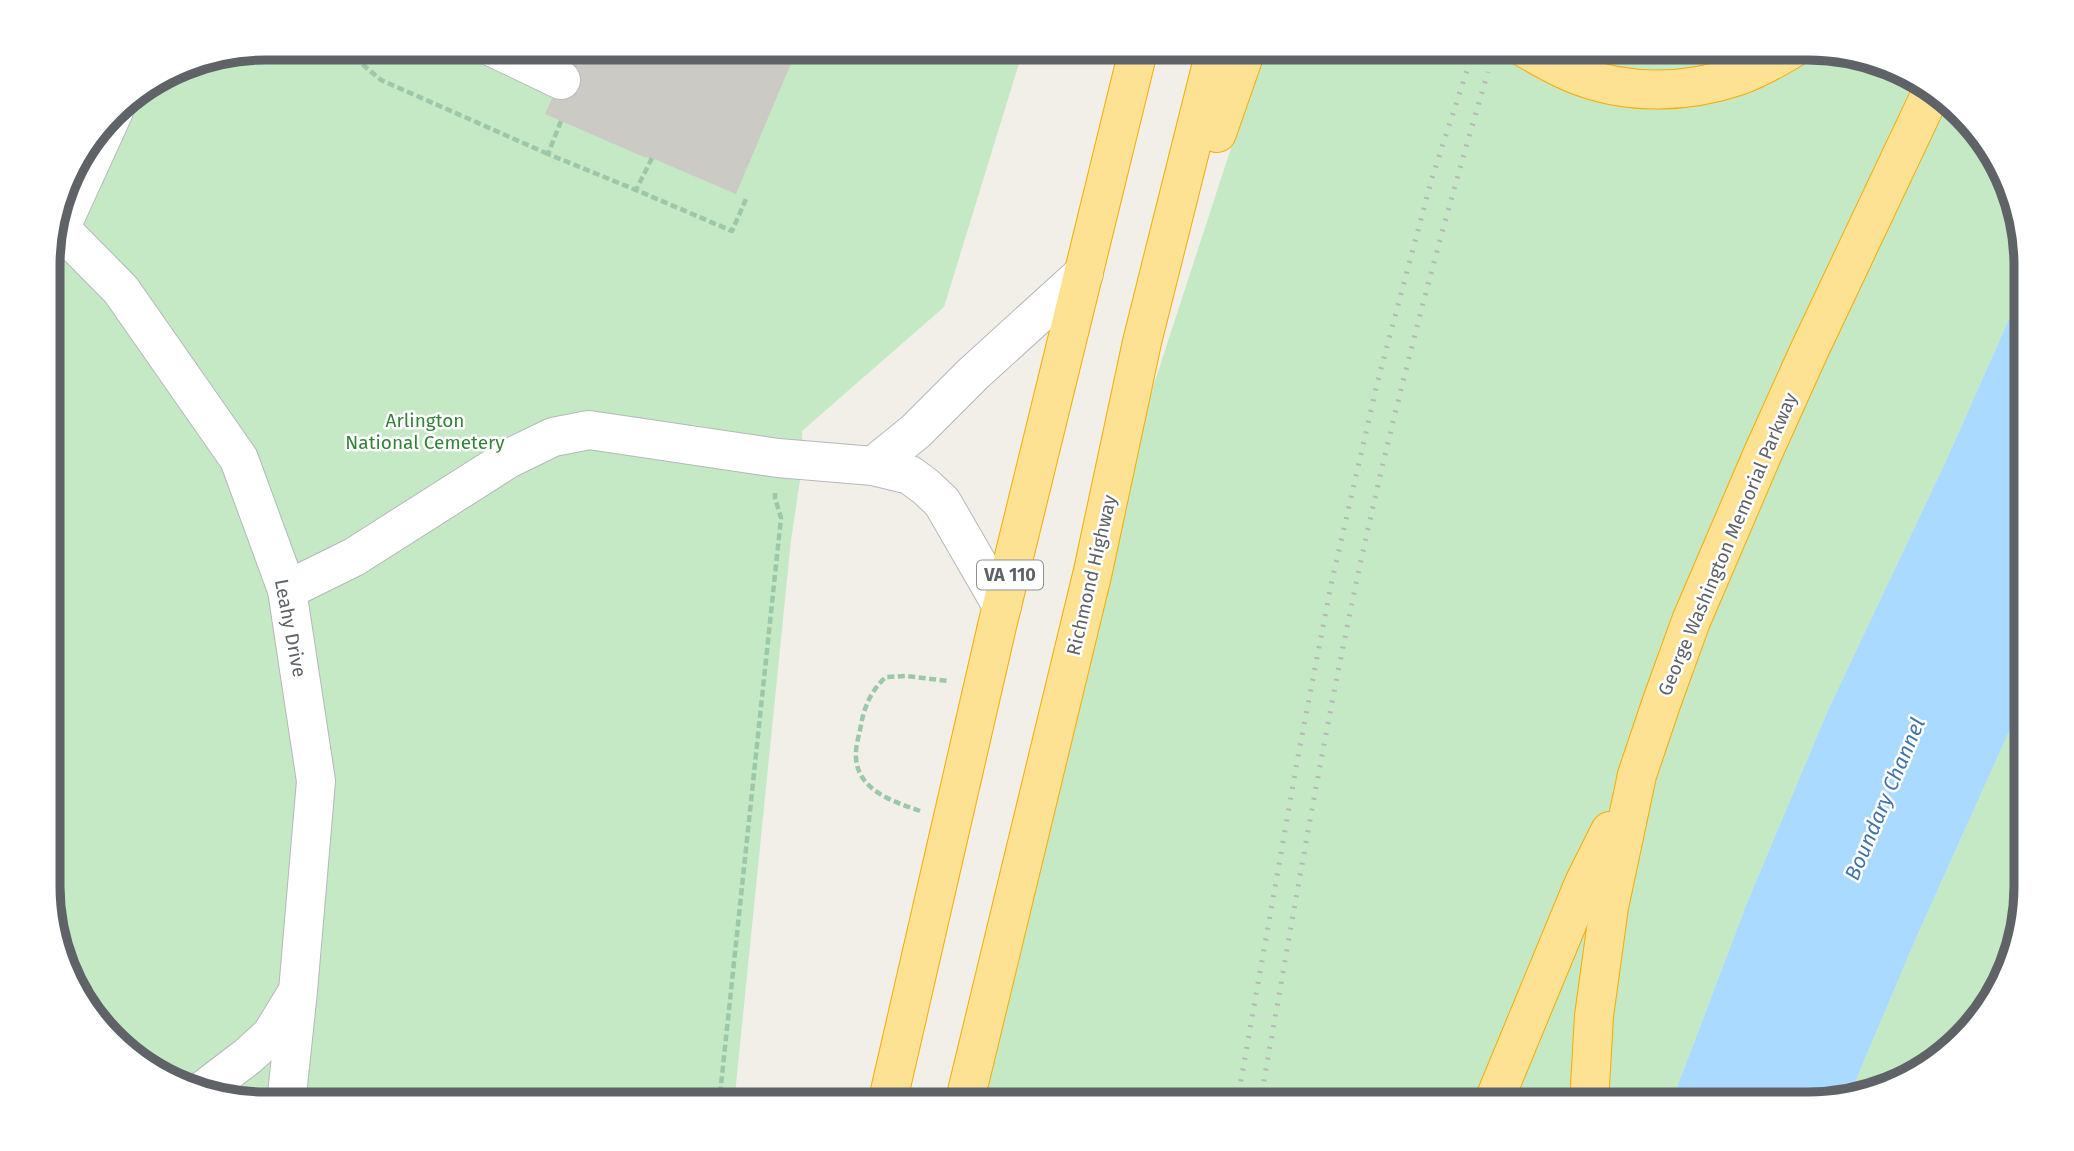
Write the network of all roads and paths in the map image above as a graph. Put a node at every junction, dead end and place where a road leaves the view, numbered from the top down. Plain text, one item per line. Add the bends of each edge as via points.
1 (359, 59) edge
2 (517, 59) edge
3 (1136, 59) edge
4 (1213, 59) edge
5 (1243, 59) edge
6 (1543, 59) edge
7 (1776, 59) edge
8 (561, 80) dead end
9 (1929, 99) edge
10 (561, 121) dead end
11 (94, 150) edge
12 (548, 154) junction
13 (652, 158) dead end
14 (636, 190) junction
15 (70, 199) edge
16 (746, 199) dead end
17 (63, 232) edge
18 (1084, 274) junction
19 (1142, 342) junction
20 (778, 458) junction
21 (873, 466) junction
22 (287, 590) junction
23 (1002, 606) junction
24 (984, 685) junction
25 (1637, 775) junction
26 (952, 821) junction
27 (298, 991) junction
28 (211, 1084) edge
29 (1498, 1091) edge
30 (1590, 1091) edge
31 (287, 1092) edge
32 (720, 1092) edge
33 (890, 1092) edge
34 (967, 1092) edge

1 - 12 path via 381,80
2 - 8 lane
3 - 18 highway, VA 110
4 - 19 highway, Richmond Highway
5 - 19 highway
6 - 7 highway via 1614,86 1653,90 1737,77
9 - 25 highway, George Washington Memorial Parkway via 1726,537
10 - 12 path
11 - 15 lane
12 - 14 path
13 - 14 path
14 - 16 path via 732,231
17 - 22 lane, Leahy Drive via 121,290 239,459
18 - 21 lane
18 - 23 highway, VA 110
19 - 34 highway, Richmond Highway via 1093,571
20 - 21 lane
20 - 22 lane via 589,430 552,437 508,459 354,556
20 - 32 path via 775,498 781,517
21 - 23 lane via 910,475 942,502
22 - 27 lane, Leahy Drive via 316,781
23 - 24 highway, VA 110
24 - 26 highway, VA 110
24 - 26 path via 886,677 872,693 862,719 856,756 868,783 890,800
25 - 29 highway via 1584,883
25 - 30 highway, George Washington Memorial Parkway via 1602,956
26 - 33 highway, VA 110
27 - 28 lane via 271,1035
27 - 31 lane, Leahy Drive

